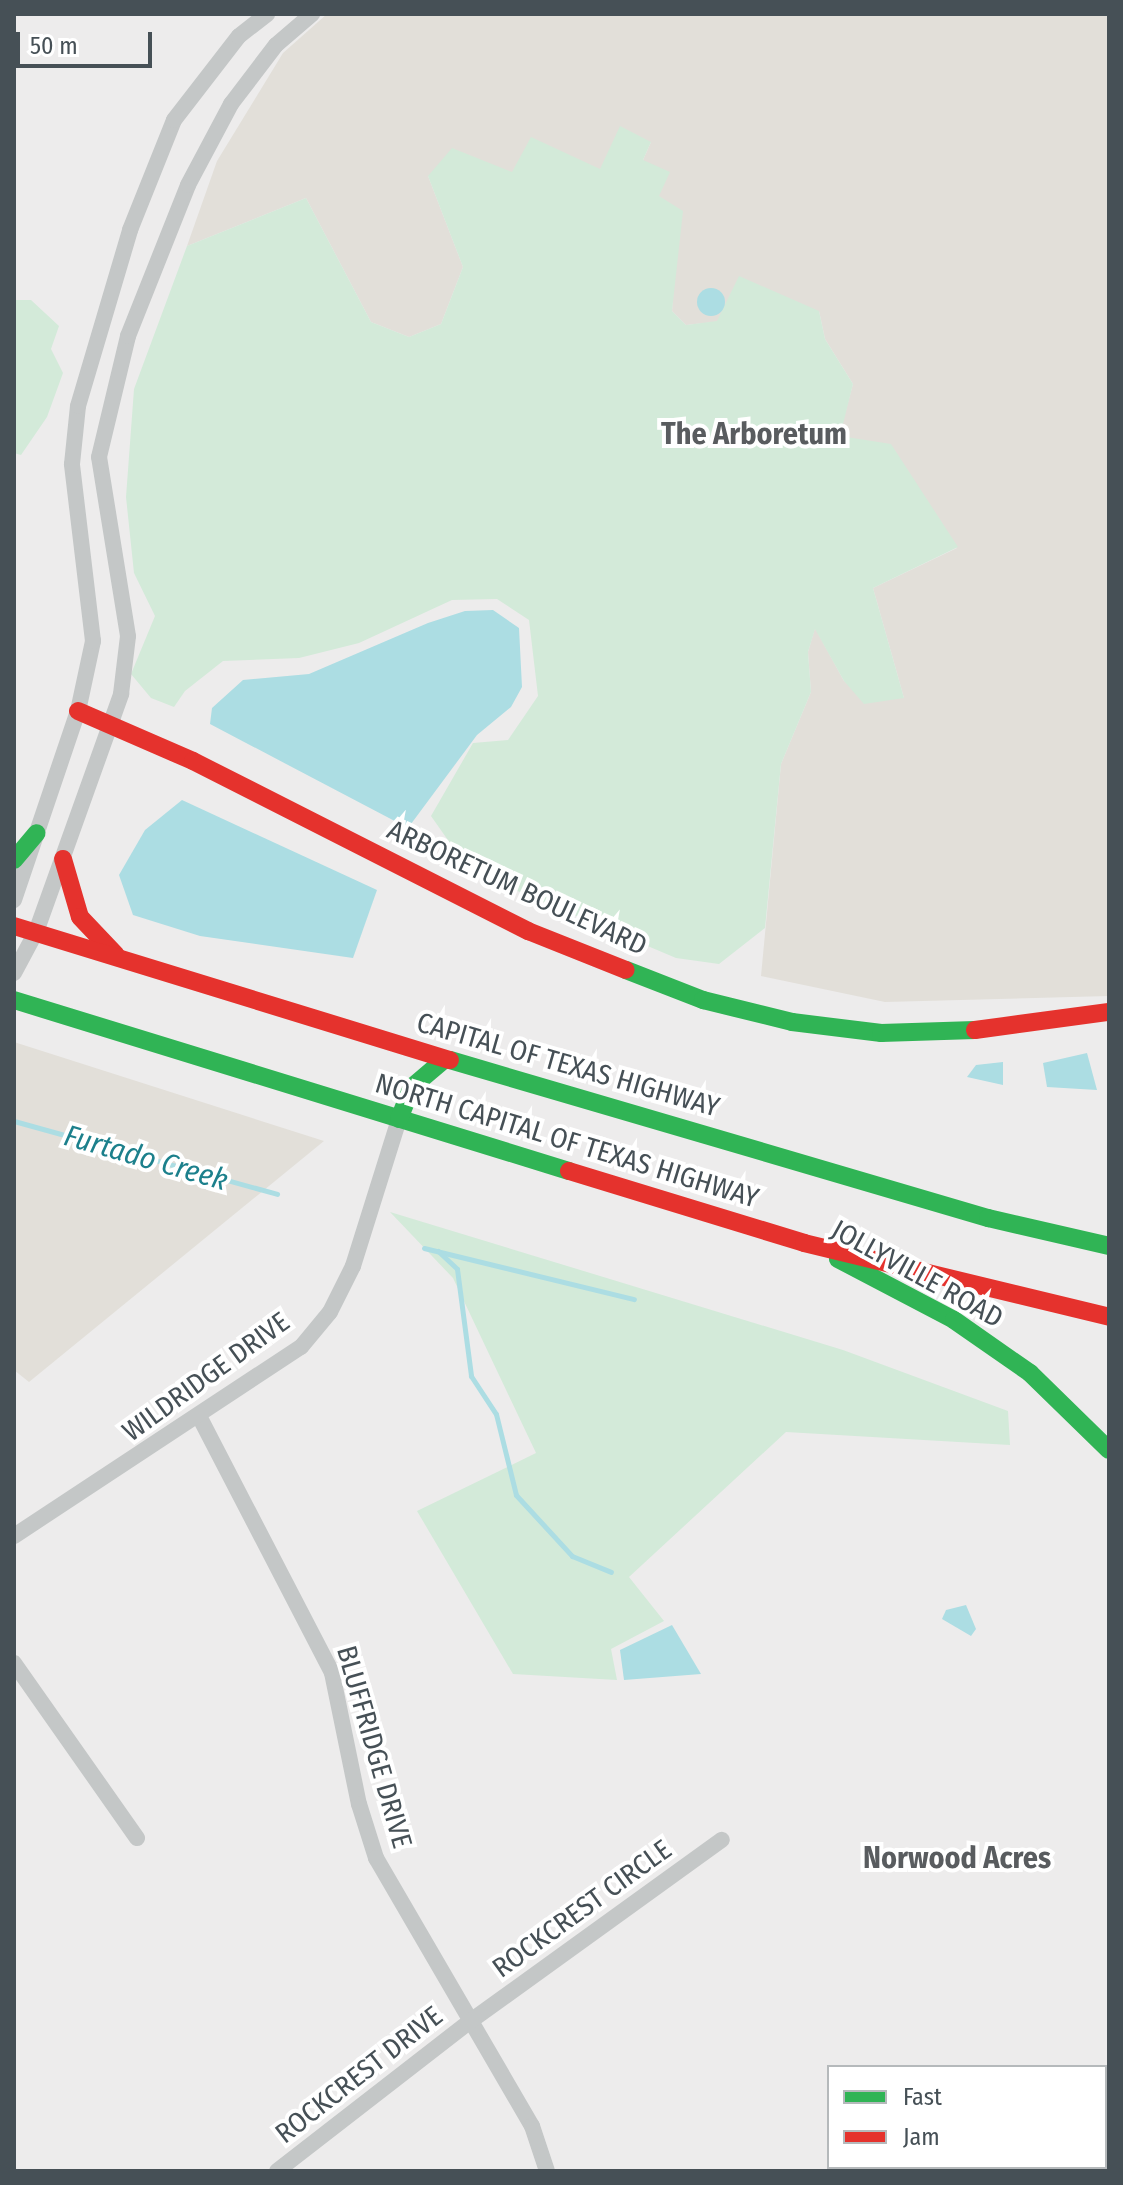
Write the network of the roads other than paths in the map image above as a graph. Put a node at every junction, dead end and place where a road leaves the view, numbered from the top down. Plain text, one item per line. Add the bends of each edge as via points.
1 (267, 14) edge
2 (312, 14) edge
3 (78, 711) junction
4 (114, 722) junction
5 (37, 833) junction
6 (63, 859) junction
7 (14, 860) edge
8 (14, 900) edge
9 (14, 926) edge
10 (36, 932) junction
11 (120, 958) junction
12 (14, 973) edge
13 (14, 1000) edge
14 (1109, 1012) edge
15 (445, 1059) junction
16 (399, 1119) junction
17 (804, 1243) junction
18 (1109, 1246) edge
19 (1109, 1317) edge
20 (200, 1418) junction
21 (1109, 1450) edge
22 (14, 1536) edge
23 (14, 1663) edge
24 (137, 1838) dead end
25 (722, 1840) dead end
26 (472, 2020) junction
27 (277, 2171) edge
28 (547, 2171) edge

1 - 3 street via 239,36 174,120 130,230 78,406 72,464 93,641
2 - 4 street via 276,45 231,104 188,185 131,327 108,401 99,457 128,636
3 - 4 main road, ARBORETUM BOULEVARD
3 - 5 street
4 - 6 street
4 - 14 main road, ARBORETUM BOULEVARD via 528,931 703,1000 792,1022 881,1033 969,1031
5 - 7 main road
5 - 8 street
6 - 10 street
6 - 11 main road via 80,917
9 - 10 main road, CAPITAL OF TEXAS HIGHWAY
10 - 11 main road, CAPITAL OF TEXAS HIGHWAY
10 - 12 street
11 - 15 main road, CAPITAL OF TEXAS HIGHWAY
13 - 16 main road, NORTH CAPITAL OF TEXAS HIGHWAY
15 - 16 main road via 412,1087
15 - 18 main road, CAPITAL OF TEXAS HIGHWAY via 988,1218
16 - 17 main road, NORTH CAPITAL OF TEXAS HIGHWAY
16 - 20 street, WILDRIDGE DRIVE via 353,1266 330,1312 301,1347
17 - 19 main road, NORTH CAPITAL OF TEXAS HIGHWAY
17 - 21 main road, JOLLYVILLE ROAD via 954,1320 1030,1373
20 - 22 street, WILDRIDGE DRIVE
20 - 26 street, BLUFFRIDGE DRIVE via 332,1673 359,1804 376,1858
23 - 24 street
25 - 26 street, ROCKCREST CIRCLE
26 - 27 street, ROCKCREST DRIVE
26 - 28 street, BLUFFRIDGE DRIVE via 532,2126

